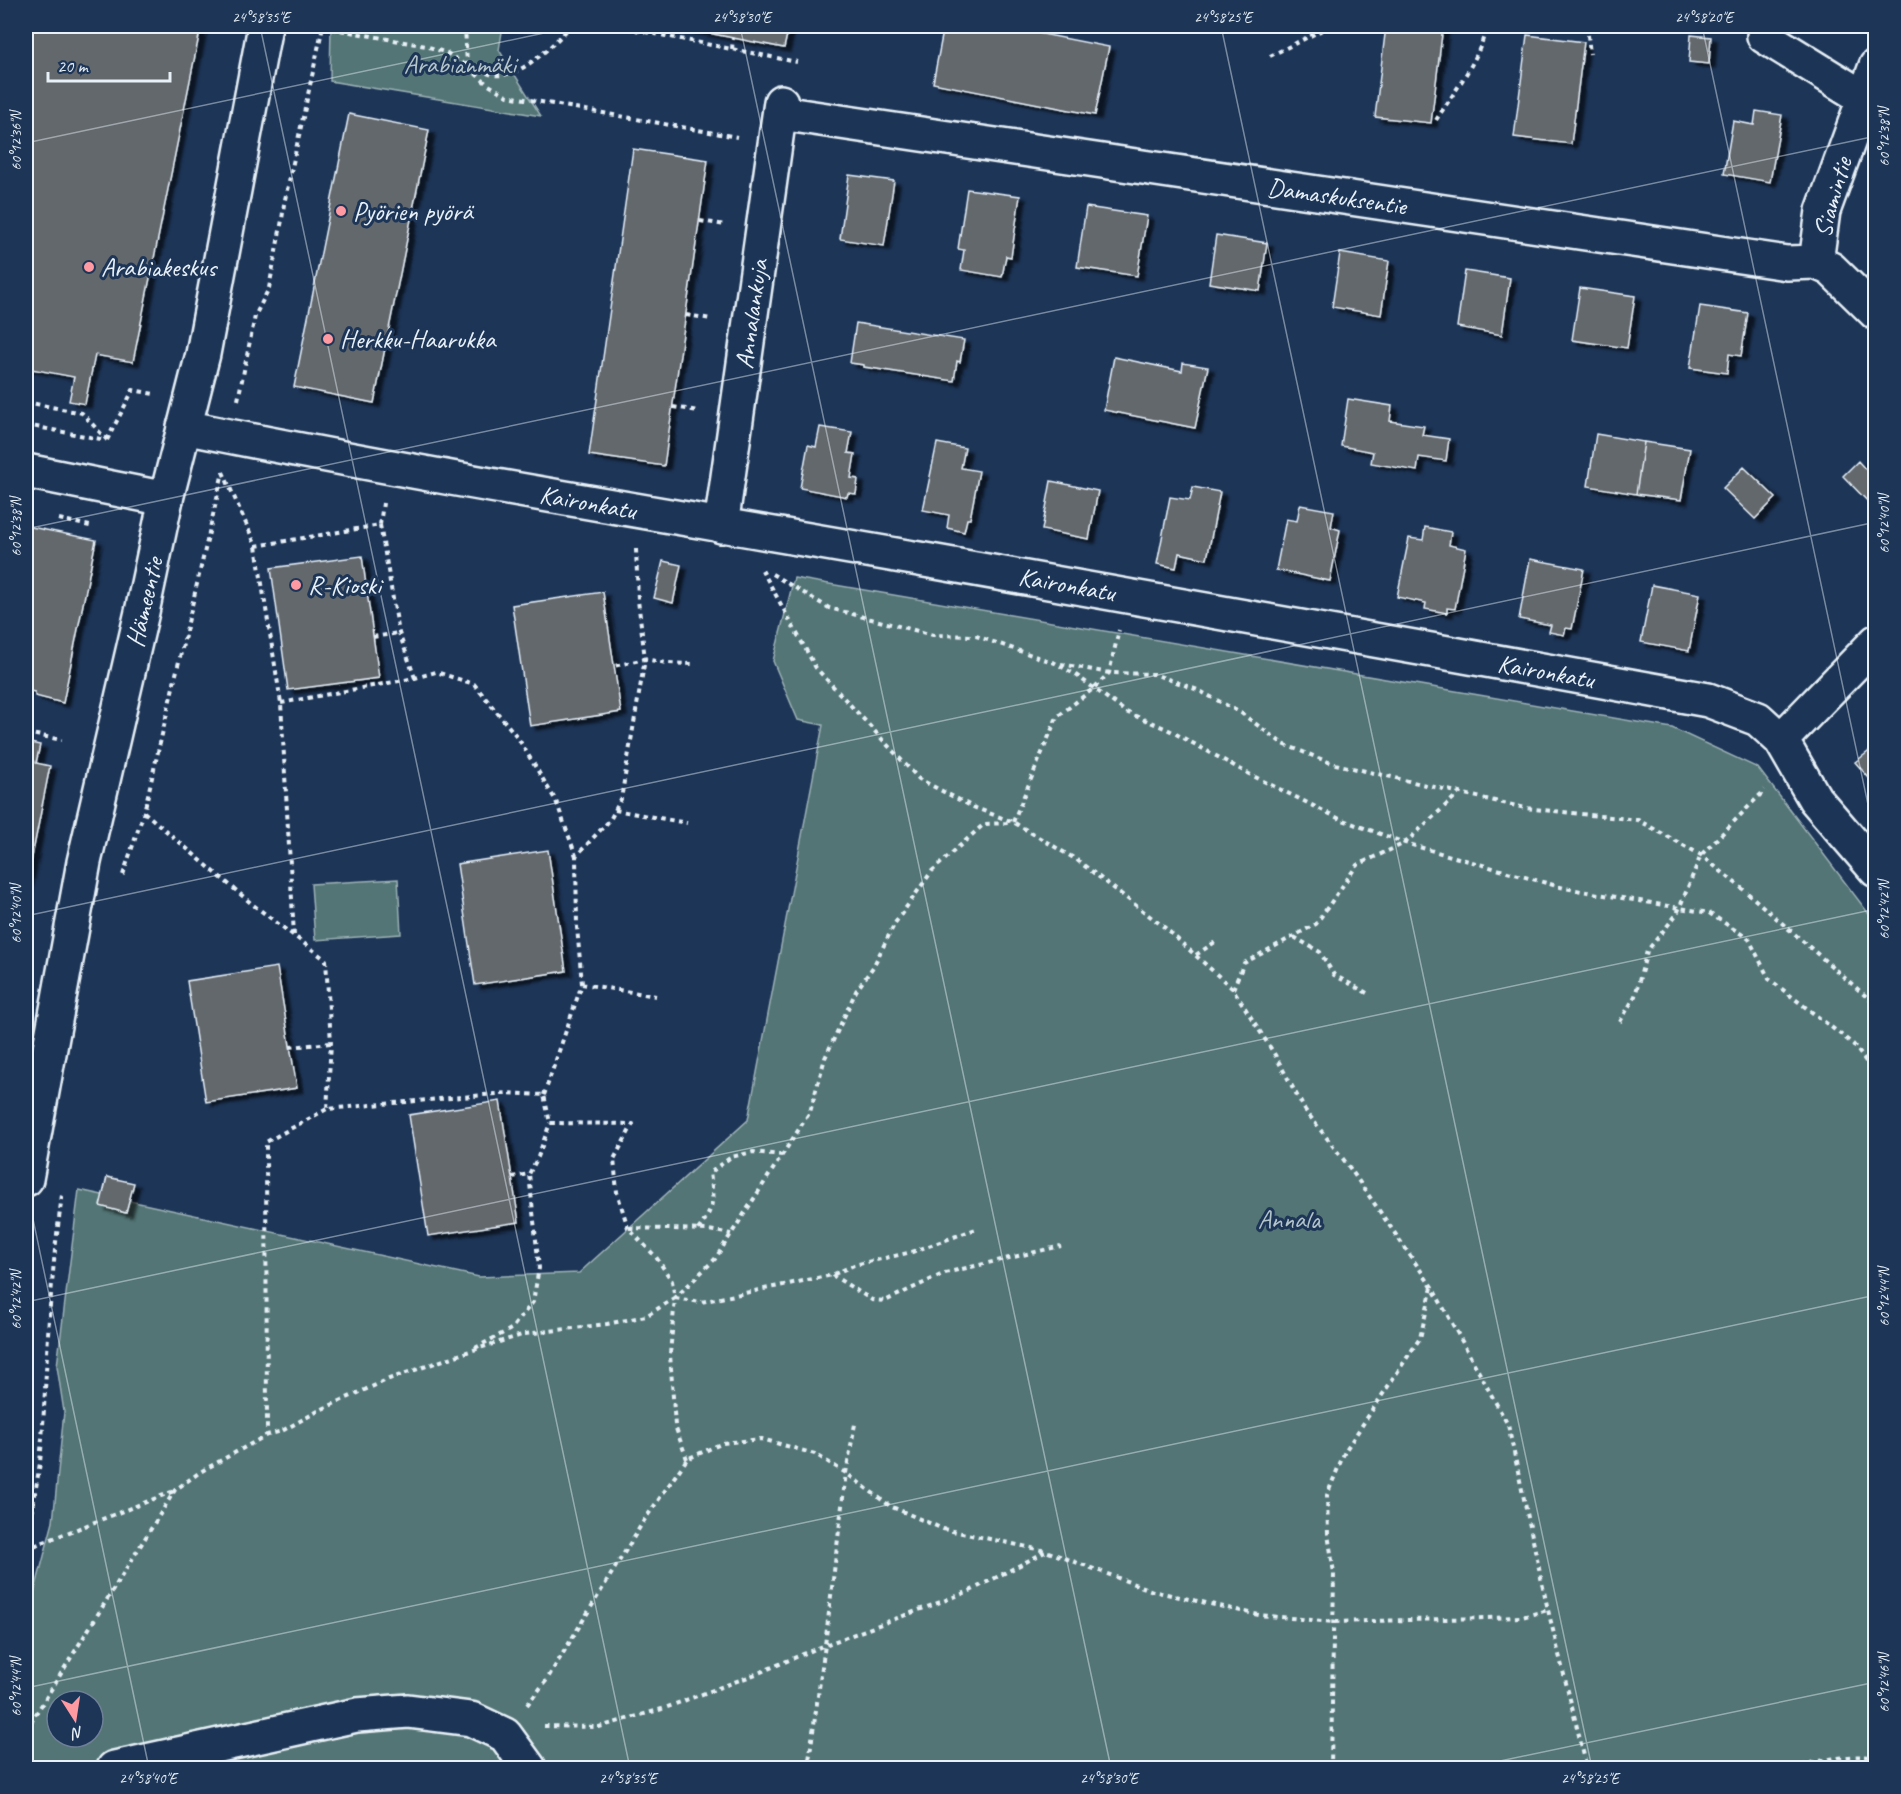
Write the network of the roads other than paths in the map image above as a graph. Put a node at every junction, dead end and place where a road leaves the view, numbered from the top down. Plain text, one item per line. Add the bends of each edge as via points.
1 (265, 26) edge
2 (1764, 36) dead end
3 (1875, 66) edge
4 (1864, 98) junction
5 (780, 108) joint
6 (1816, 261) junction
7 (1875, 313) edge
8 (184, 428) junction
9 (26, 471) edge
10 (166, 499) junction
11 (721, 526) junction
12 (1875, 642) edge
13 (1782, 740) junction
14 (1875, 870) edge
15 (26, 1179) edge
16 (114, 1768) edge
17 (529, 1768) edge

1 - 8 street, Hämeentie via 203,354
2 - 4 street
3 - 4 street, Siamintie
4 - 6 street, Siamintie via 1823,211
5 - 6 street, Damaskuksentie via 1787,263
5 - 11 street, Annalankuja
6 - 7 street via 1831,269
8 - 10 street, Hämeentie
8 - 11 street, Kaironkatu
9 - 10 street
10 - 15 street, Hämeentie via 84,862
11 - 13 street, Kaironkatu via 1126,594 1708,700 1758,719
12 - 13 street
13 - 14 street, Kaironkatu via 1815,799
16 - 17 street via 357,1715 408,1711 471,1719 505,1734

